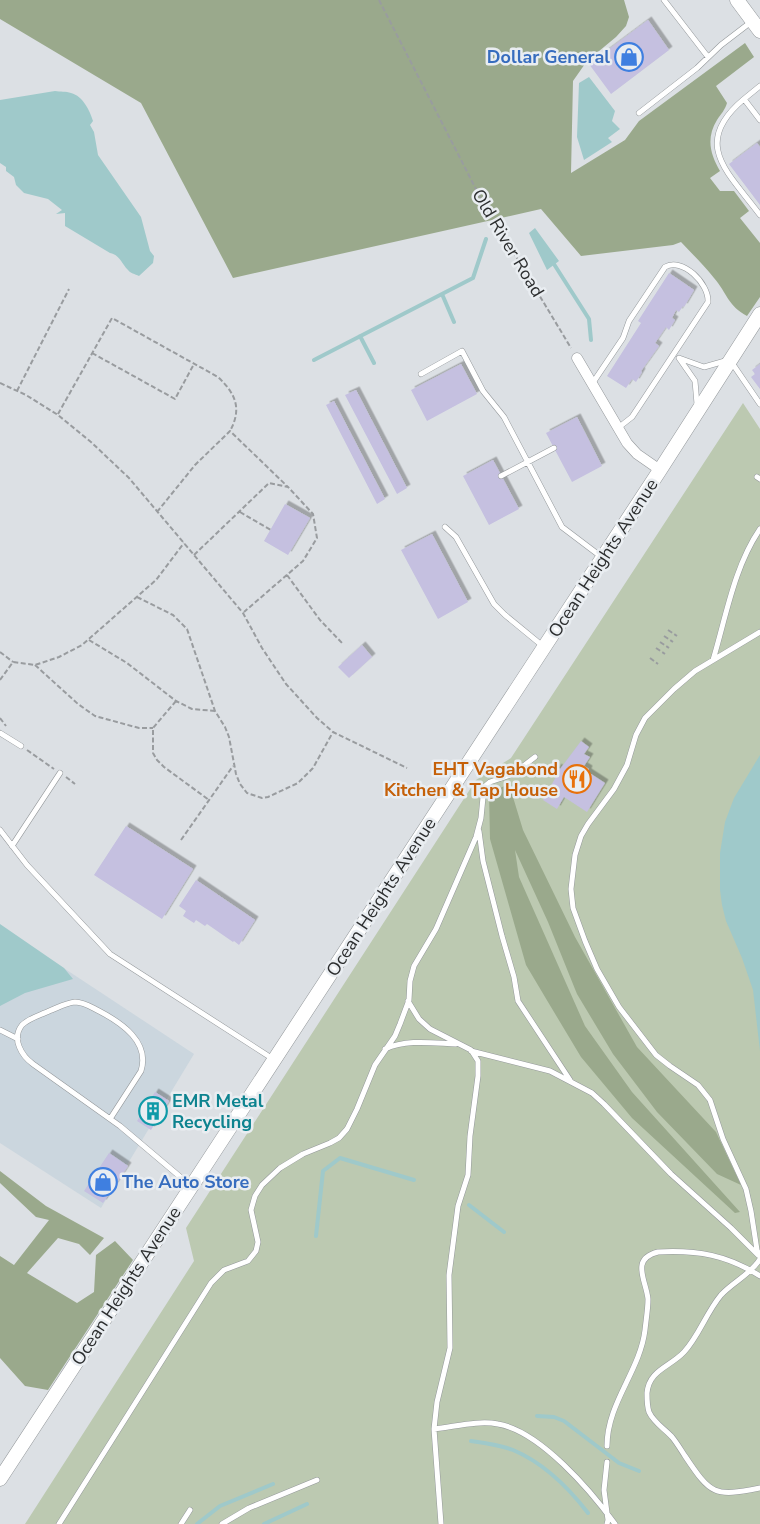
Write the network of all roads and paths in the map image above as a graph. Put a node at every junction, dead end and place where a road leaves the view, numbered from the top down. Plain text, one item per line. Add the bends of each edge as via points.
1 (379, 0) edge
2 (664, 0) edge
3 (737, 0) edge
4 (756, 26) edge
5 (708, 57) junction
6 (760, 86) edge
7 (744, 99) junction
8 (639, 113) dead end
9 (760, 120) edge
10 (760, 215) edge
11 (70, 289) dead end
12 (760, 314) edge
13 (92, 354) junction
14 (672, 354) junction
15 (577, 358) joint
16 (679, 358) junction
17 (730, 360) junction
18 (194, 364) junction
19 (421, 374) dead end
20 (0, 383) edge
21 (592, 384) junction
22 (17, 391) junction
23 (760, 404) edge
24 (698, 412) junction
25 (58, 415) junction
26 (618, 428) junction
27 (230, 431) junction
28 (554, 448) dead end
29 (527, 462) junction
30 (660, 470) junction
31 (501, 476) dead end
32 (288, 487) junction
33 (239, 511) junction
34 (157, 512) junction
35 (445, 527) dead end
36 (760, 529) edge
37 (270, 530) dead end
38 (184, 543) junction
39 (194, 555) junction
40 (603, 558) junction
41 (287, 575) junction
42 (137, 597) junction
43 (243, 613) junction
44 (668, 630) dead end
45 (760, 632) edge
46 (664, 636) dead end
47 (677, 636) dead end
48 (88, 639) junction
49 (660, 642) dead end
50 (673, 642) dead end
51 (342, 643) dead end
52 (544, 648) junction
53 (656, 648) dead end
54 (669, 648) dead end
55 (0, 652) edge
56 (665, 654) dead end
57 (650, 658) dead end
58 (712, 661) junction
59 (13, 662) junction
60 (658, 664) dead end
61 (36, 665) junction
62 (0, 680) edge
63 (176, 701) junction
64 (215, 711) junction
65 (0, 718) edge
66 (153, 728) junction
67 (333, 732) junction
68 (0, 733) edge
69 (22, 746) junction
70 (535, 757) dead end
71 (233, 765) junction
72 (406, 768) dead end
73 (60, 773) junction
74 (75, 784) dead end
75 (209, 800) junction
76 (479, 828) junction
77 (0, 830) edge
78 (181, 840) dead end
79 (12, 846) junction
80 (408, 1001) junction
81 (0, 1030) edge
82 (18, 1039) junction
83 (459, 1044) junction
84 (385, 1049) junction
85 (471, 1050) junction
86 (274, 1061) junction
87 (571, 1081) junction
88 (110, 1119) junction
89 (192, 1187) junction
90 (760, 1257) edge
91 (750, 1270) junction
92 (760, 1276) edge
93 (434, 1429) junction
94 (607, 1446) dead end
95 (607, 1462) dead end
96 (0, 1478) edge
97 (317, 1480) dead end
98 (760, 1488) edge
99 (190, 1510) dead end
100 (607, 1512) junction
101 (59, 1524) edge
102 (181, 1524) edge
103 (222, 1524) edge
104 (441, 1524) edge
105 (607, 1524) edge
106 (615, 1524) edge

1 - 15 path, Old River Road via 479,195
2 - 5 lane
3 - 4 main road
4 - 5 lane
5 - 8 lane
6 - 7 lane
7 - 9 lane
7 - 10 lane via 734,107 719,129 717,154
11 - 22 path
12 - 17 main road, Ocean Heights Avenue
13 - 18 path via 175,399
13 - 18 path via 112,318
13 - 25 path
14 - 16 lane
14 - 21 lane via 708,302 706,290 698,278 677,264 665,267
14 - 26 lane via 632,417
15 - 21 street
16 - 17 lane via 704,368
16 - 24 lane via 695,380
17 - 23 lane
17 - 24 main road, Ocean Heights Avenue
18 - 27 path via 218,377 230,390 237,415
19 - 29 lane via 462,352 483,391 504,417
20 - 22 path
21 - 26 street
22 - 25 path
24 - 30 main road, Ocean Heights Avenue
25 - 34 path via 129,478
26 - 30 street via 637,454
27 - 32 path
27 - 34 path via 195,465
28 - 29 lane
29 - 31 lane
29 - 40 lane via 562,527
30 - 40 main road, Ocean Heights Avenue
32 - 33 path via 269,483
32 - 41 path via 313,514 318,538 303,560
33 - 37 path
33 - 39 path
34 - 38 path
35 - 52 lane via 456,537 497,608
36 - 58 lane via 747,550
38 - 39 path
38 - 42 path via 156,580
39 - 43 path
40 - 52 main road, Ocean Heights Avenue
41 - 43 path
41 - 51 path via 315,615
42 - 48 path
42 - 64 path via 173,614 187,629
43 - 67 path via 286,684
44 - 47 path
45 - 58 lane
46 - 50 path
48 - 61 path via 73,651
48 - 63 path
49 - 54 path
52 - 86 main road, Ocean Heights Avenue
53 - 56 path
55 - 59 path
57 - 60 path
58 - 90 lane via 674,689 642,724 614,789 581,836 573,868 571,896 584,941 619,1007 656,1055 698,1085 710,1100 746,1190
59 - 61 path
59 - 62 path
61 - 66 path via 95,716 139,728
63 - 64 path via 192,709
63 - 66 path
64 - 71 path via 229,737
65 - 69 path
66 - 75 path via 152,747 157,760
67 - 71 path via 313,768 298,784 268,797 247,793
67 - 72 path
68 - 69 lane
69 - 73 path
70 - 76 lane via 513,774 484,787
71 - 75 path
73 - 74 path
73 - 79 lane
75 - 78 path
76 - 80 lane via 436,929 414,966
76 - 87 lane via 483,861 518,1001
77 - 79 lane
79 - 86 lane via 110,954
80 - 83 lane via 426,1026
80 - 84 lane via 395,1036
81 - 82 lane
82 - 88 lane via 25,1058
82 - 88 lane via 27,1021 73,1002 87,1004 128,1029 139,1044 143,1065
83 - 84 lane via 410,1042
83 - 85 lane
84 - 101 lane via 342,1134 280,1168 257,1191 251,1210 258,1242 256,1251 248,1260 224,1270 211,1283
85 - 87 lane via 550,1071
85 - 93 lane via 478,1061 478,1076 468,1175 458,1206 449,1275 450,1348
86 - 89 main road, Ocean Heights Avenue
87 - 90 lane via 599,1099 671,1174
88 - 89 lane
89 - 96 main road, Ocean Heights Avenue
90 - 91 lane
91 - 92 lane
91 - 94 lane via 725,1258 700,1254 658,1252 645,1258 641,1269 648,1298 645,1334 637,1360 616,1403
91 - 98 lane via 720,1297 683,1354 652,1378 647,1400 653,1418 674,1440 707,1485 726,1494
93 - 100 lane via 483,1423 509,1427 559,1460
93 - 104 lane
95 - 100 lane via 604,1490
97 - 103 lane via 250,1508
99 - 102 lane
100 - 105 lane
100 - 106 lane

